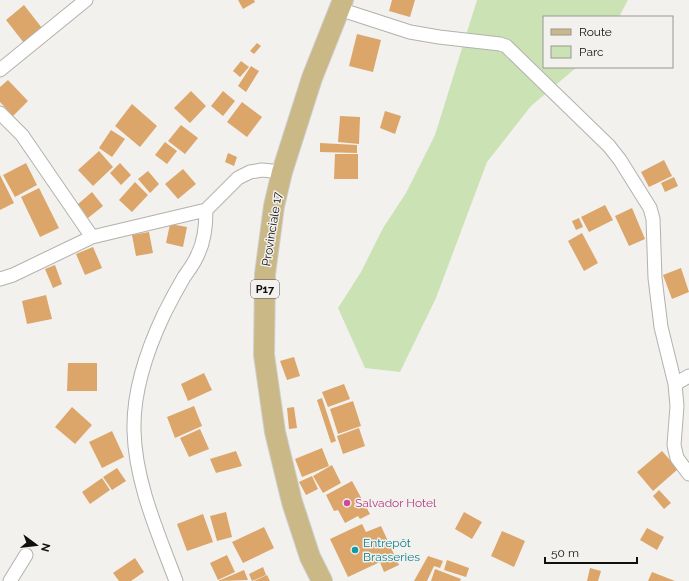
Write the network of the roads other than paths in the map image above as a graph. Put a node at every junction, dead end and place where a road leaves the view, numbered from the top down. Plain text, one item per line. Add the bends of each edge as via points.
1 (86, 0) edge
2 (341, 4) edge
3 (0, 70) edge
4 (0, 113) edge
5 (282, 172) junction
6 (206, 210) junction
7 (92, 237) junction
8 (0, 279) edge
9 (689, 376) edge
10 (676, 384) junction
11 (689, 474) edge
12 (26, 555) dead end
13 (10, 581) edge
14 (176, 581) edge
15 (322, 581) edge

1 - 3 street
2 - 5 main road, Provinciale 17 / P17 via 312,78
2 - 10 street via 410,32 506,46 609,146 650,208 661,327
4 - 7 street via 22,135
5 - 6 street via 250,172 238,178
5 - 15 main road, Provinciale 17 / P17 via 274,206 265,274 264,355 274,432 292,502 310,557
6 - 7 street
6 - 14 street via 199,254 164,314 151,344 135,403 134,436 142,482
7 - 8 street
9 - 10 street
10 - 11 street via 674,445 677,458
12 - 13 street

